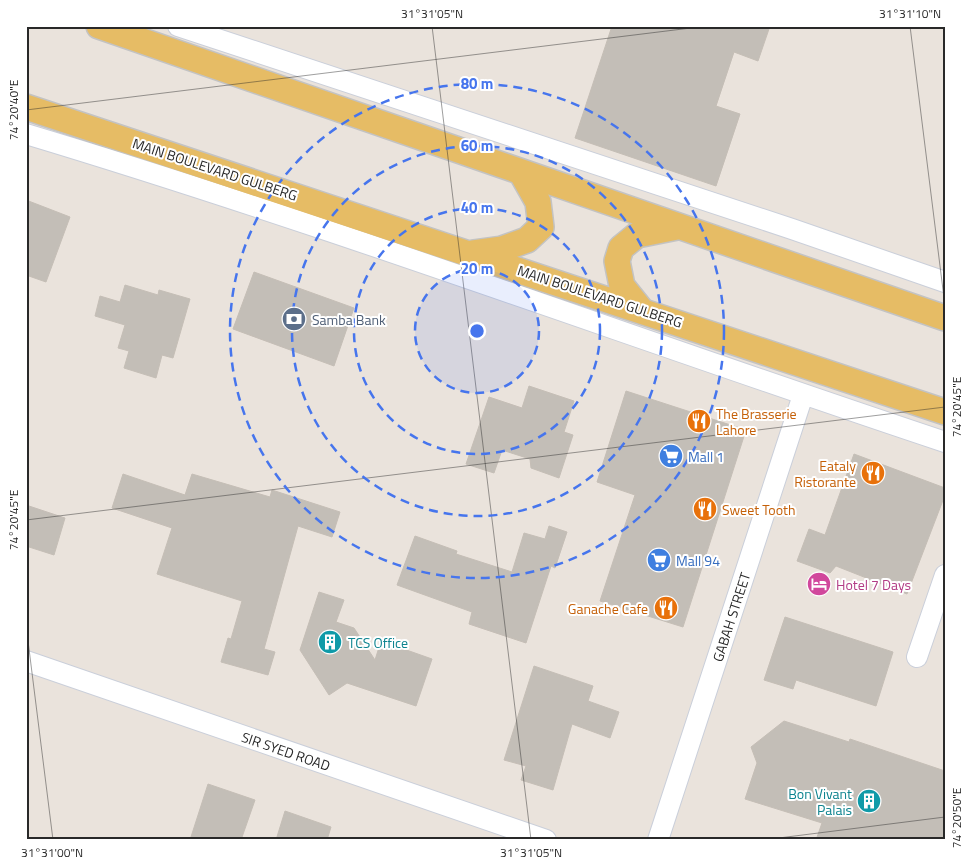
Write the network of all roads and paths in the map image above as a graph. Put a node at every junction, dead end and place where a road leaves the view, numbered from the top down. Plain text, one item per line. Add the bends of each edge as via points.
1 (99, 26) edge
2 (178, 26) edge
3 (26, 107) edge
4 (26, 134) edge
5 (520, 172) junction
6 (679, 226) junction
7 (469, 253) junction
8 (945, 282) edge
9 (642, 310) junction
10 (945, 318) edge
11 (803, 395) junction
12 (945, 412) edge
13 (945, 442) edge
14 (945, 575) edge
15 (917, 657) dead end
16 (26, 661) edge
17 (546, 840) edge
18 (658, 840) edge

1 - 5 main road
2 - 8 street
3 - 7 main road, MAIN BOULEVARD GULBERG
4 - 11 street via 446,270
5 - 6 main road
5 - 7 main road via 538,202 541,227 527,240 502,249
6 - 9 main road via 637,235 621,248 617,261 622,286
6 - 10 main road
7 - 9 main road, MAIN BOULEVARD GULBERG
9 - 12 main road, MAIN BOULEVARD GULBERG
11 - 13 street
11 - 18 street, GABAH STREET
14 - 15 street
16 - 17 street, SIR SYED ROAD

